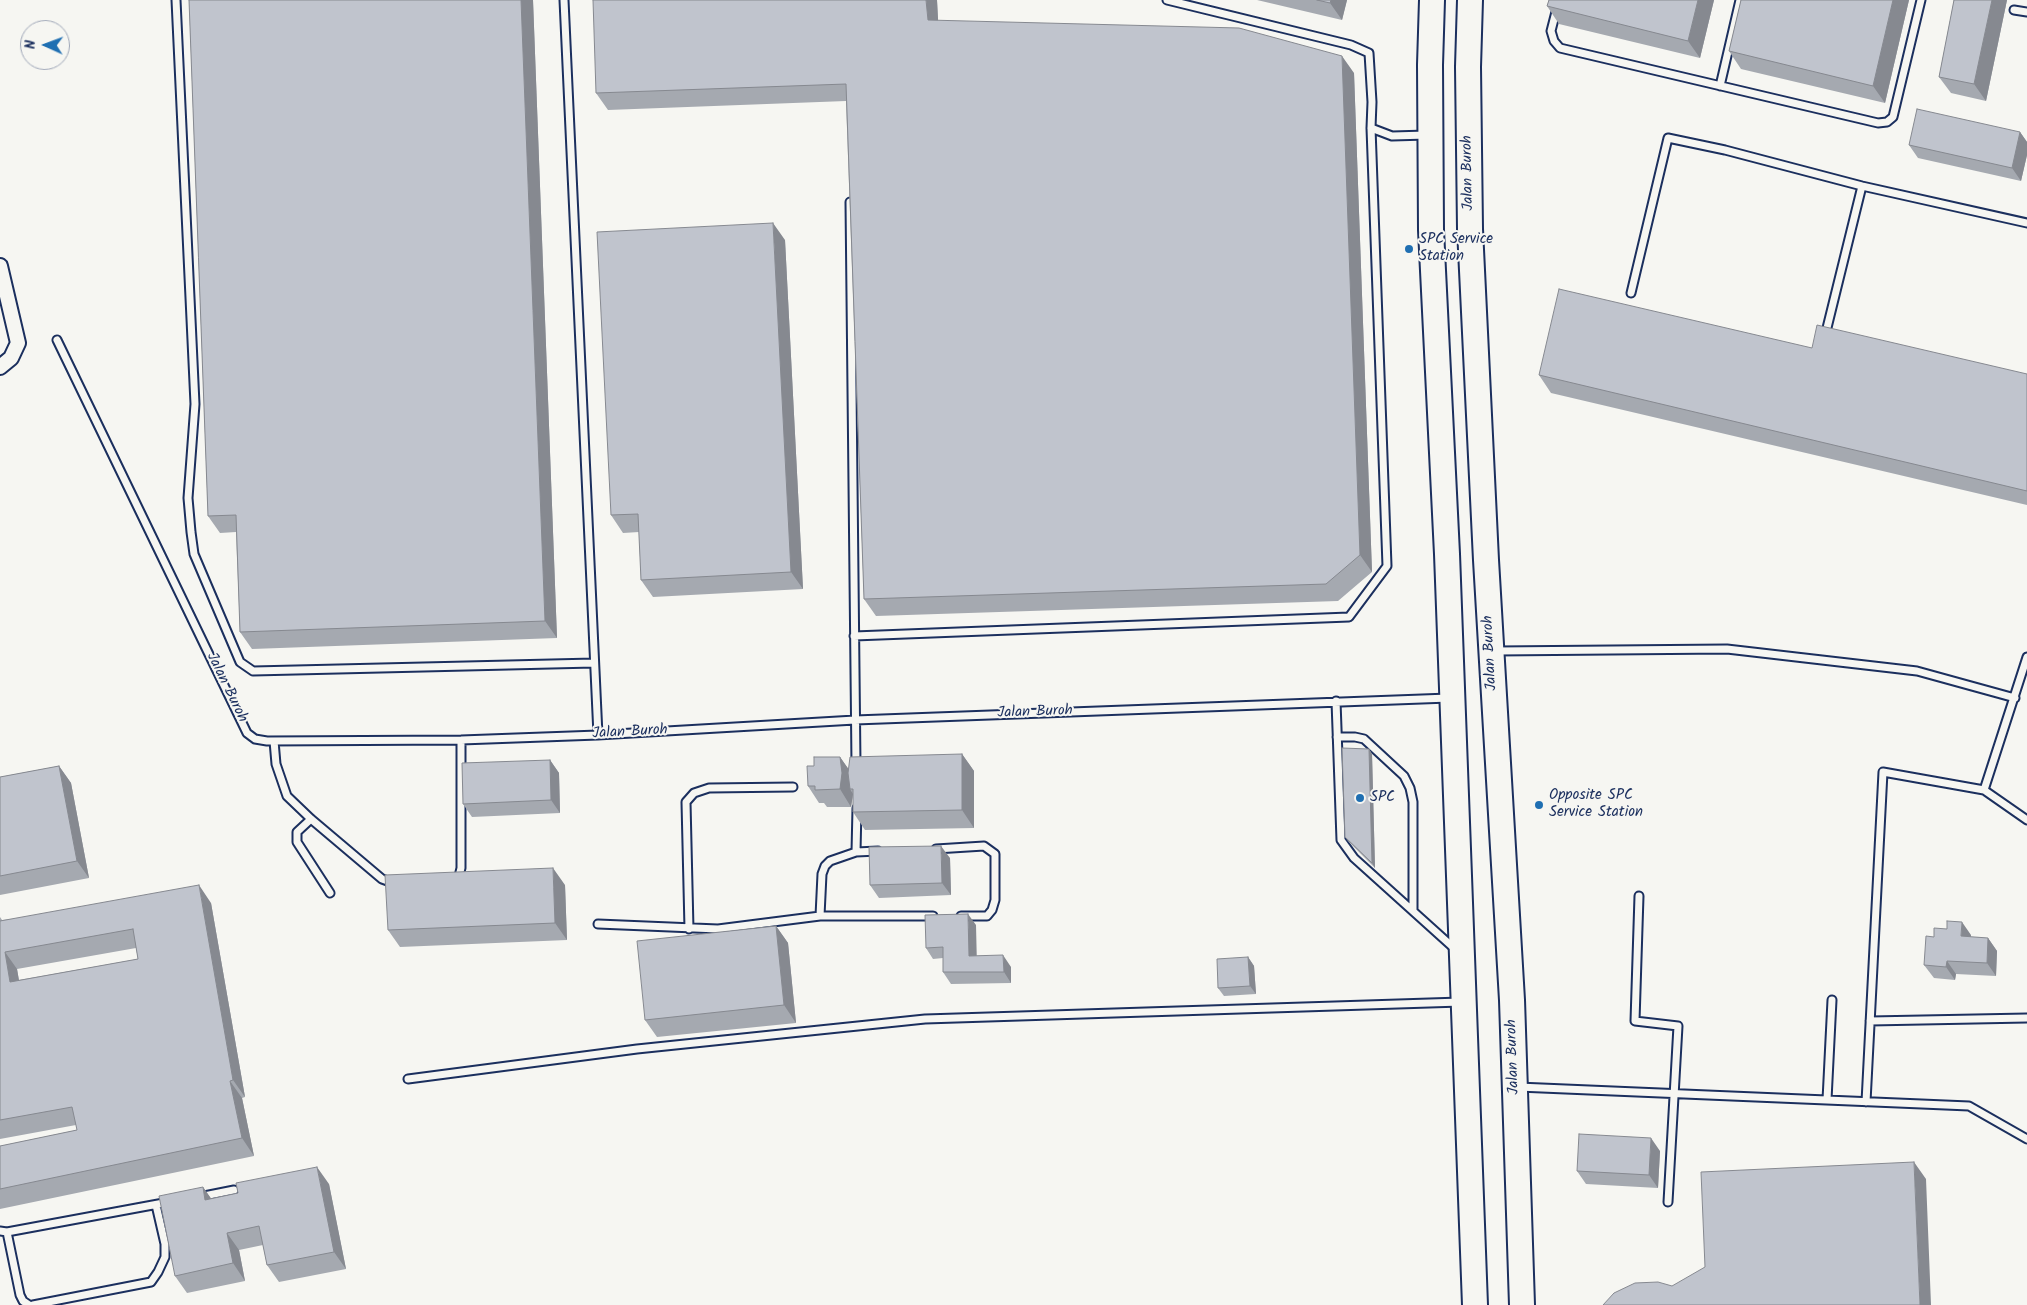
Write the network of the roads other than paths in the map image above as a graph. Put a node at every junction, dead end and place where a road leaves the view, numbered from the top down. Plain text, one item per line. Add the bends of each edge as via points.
1 (176, 0) edge
2 (564, 0) edge
3 (1166, 0) edge
4 (1432, 0) edge
5 (1470, 0) edge
6 (1559, 0) edge
7 (1740, 0) edge
8 (1921, 0) edge
9 (2014, 10) dead end
10 (2027, 12) edge
11 (1720, 86) junction
12 (1371, 128) junction
13 (1430, 134) junction
14 (1862, 186) junction
15 (850, 202) edge
16 (2027, 223) edge
17 (0, 266) edge
18 (1631, 292) dead end
19 (57, 340) dead end
20 (1822, 348) edge
21 (0, 367) edge
22 (854, 636) junction
23 (1491, 651) junction
24 (2027, 660) edge
25 (594, 663) junction
26 (1452, 698) junction
27 (2015, 698) junction
28 (1336, 701) junction
29 (855, 720) junction
30 (598, 735) junction
31 (1337, 737) junction
32 (461, 740) junction
33 (274, 741) junction
34 (857, 770) edge
35 (793, 787) dead end
36 (1984, 790) junction
37 (857, 804) edge
38 (310, 819) junction
39 (2027, 820) edge
40 (925, 849) edge
41 (886, 851) edge
42 (856, 852) junction
43 (401, 883) edge
44 (453, 883) edge
45 (330, 893) dead end
46 (1639, 896) dead end
47 (1412, 910) junction
48 (820, 916) junction
49 (938, 916) edge
50 (957, 916) edge
51 (598, 924) dead end
52 (688, 929) junction
53 (1462, 955) junction
54 (1832, 1000) dead end
55 (1464, 1002) junction
56 (2027, 1018) edge
57 (1870, 1021) junction
58 (408, 1079) dead end
59 (1515, 1087) junction
60 (1673, 1093) junction
61 (1827, 1100) junction
62 (1866, 1102) junction
63 (2027, 1139) edge
64 (234, 1190) edge
65 (191, 1198) edge
66 (173, 1202) edge
67 (1668, 1202) dead end
68 (156, 1205) junction
69 (4, 1232) edge
70 (31, 1305) edge
71 (1475, 1305) edge
72 (1522, 1305) edge

1 - 25 lane via 195,404 188,498 190,532 194,554 240,662 253,671
2 - 25 lane
3 - 12 lane via 1351,45 1369,53
4 - 13 highway
5 - 23 highway, Jalan Buroh via 1470,230
6 - 11 lane via 1551,31 1560,48
7 - 11 lane
8 - 11 lane via 1893,118 1887,122 1878,123
9 - 10 lane
12 - 13 lane via 1392,136
12 - 22 lane via 1387,566 1349,617
13 - 26 highway via 1430,230
14 - 16 lane
14 - 18 lane via 1668,138
14 - 20 lane
15 - 22 lane
17 - 21 street via 18,343 11,358
19 - 33 lane, Jalan Buroh via 247,732 255,739
22 - 29 lane
23 - 27 lane via 1727,648 1917,671
23 - 59 highway, Jalan Buroh
24 - 27 lane
25 - 30 lane
26 - 28 lane, Jalan Buroh
26 - 53 highway
27 - 36 lane
28 - 29 lane, Jalan Buroh
28 - 31 lane
29 - 30 lane, Jalan Buroh
29 - 34 lane
30 - 32 lane, Jalan Buroh
31 - 47 lane via 1341,840 1354,858
31 - 47 lane via 1364,740 1404,776 1410,788 1413,802
32 - 33 lane, Jalan Buroh
32 - 44 lane via 461,868 458,880
33 - 38 lane via 282,784 288,796
35 - 52 lane via 709,788 694,793 686,802
36 - 39 lane
36 - 57 lane via 1883,772
37 - 42 lane
38 - 43 lane via 382,879
38 - 45 lane via 297,832 297,842
40 - 50 lane via 984,846 995,854 992,910 986,916
41 - 42 lane
42 - 48 lane via 825,866
46 - 60 lane via 1635,1021 1678,1026
47 - 53 lane
48 - 49 lane
48 - 52 lane via 718,929
51 - 52 lane
53 - 55 highway
54 - 61 lane
55 - 58 lane via 925,1019 637,1049
55 - 71 highway
56 - 57 lane
57 - 62 lane
59 - 60 lane
59 - 72 highway, Jalan Buroh
60 - 61 lane
60 - 67 lane
61 - 62 lane
62 - 63 lane via 1969,1106
64 - 65 lane
66 - 68 lane
68 - 69 lane
68 - 70 lane via 165,1257 151,1282
69 - 70 lane via 22,1301

